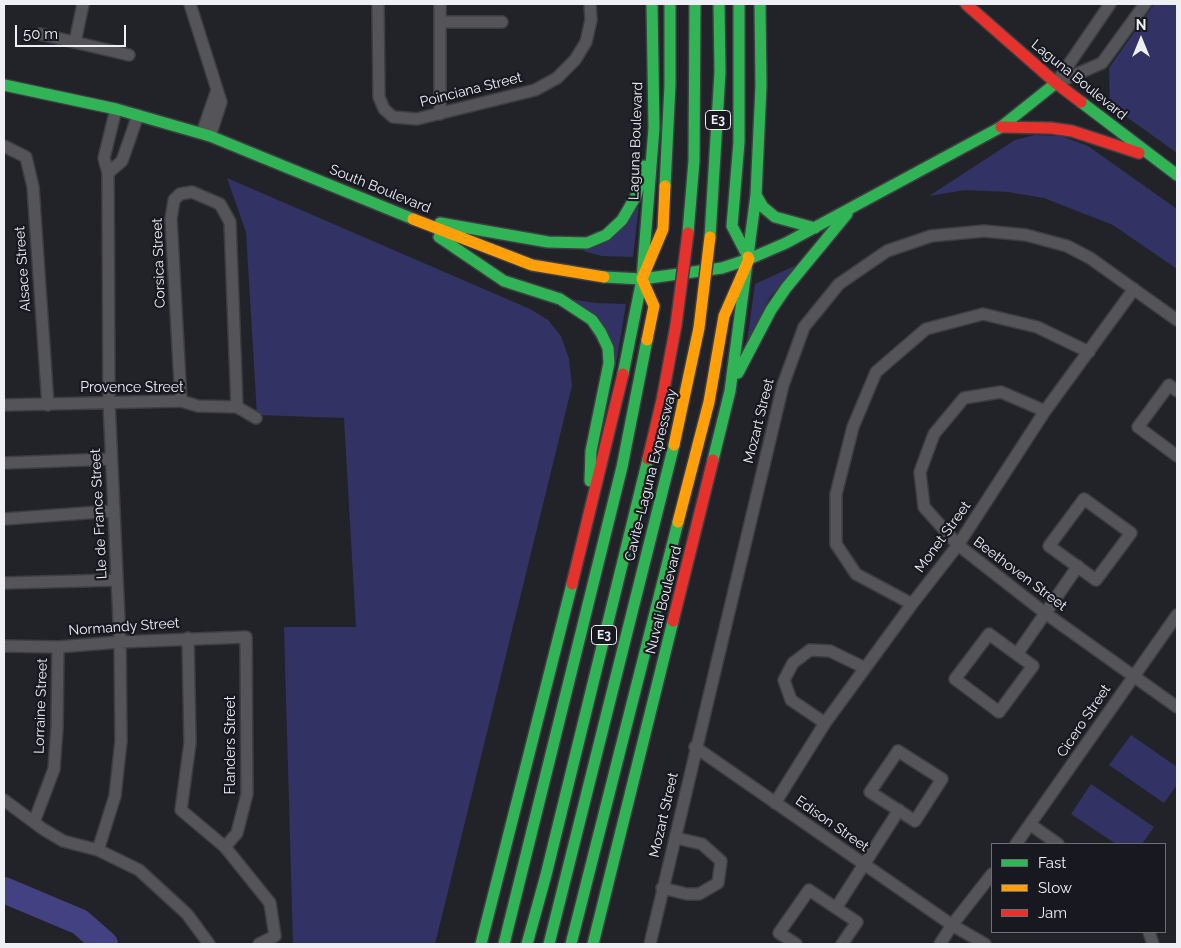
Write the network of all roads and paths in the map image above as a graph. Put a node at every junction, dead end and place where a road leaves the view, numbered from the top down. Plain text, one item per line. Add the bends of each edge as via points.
1 (83, 4) edge
2 (190, 4) edge
3 (378, 4) edge
4 (440, 4) edge
5 (590, 4) edge
6 (652, 4) edge
7 (670, 4) edge
8 (696, 4) edge
9 (719, 4) edge
10 (739, 4) edge
11 (760, 4) edge
12 (966, 4) edge
13 (1110, 4) edge
14 (1145, 4) edge
15 (440, 22) junction
16 (502, 22) dead end
17 (40, 34) dead end
18 (75, 42) junction
19 (128, 55) dead end
20 (1056, 83) junction
21 (4, 85) edge
22 (116, 109) junction
23 (440, 114) junction
24 (138, 115) junction
25 (1000, 127) junction
26 (654, 128) junction
27 (206, 135) junction
28 (4, 146) edge
29 (1156, 159) junction
30 (108, 173) junction
31 (1177, 174) edge
32 (756, 195) junction
33 (852, 209) junction
34 (413, 218) junction
35 (815, 228) junction
36 (750, 260) junction
37 (642, 279) junction
38 (1134, 289) junction
39 (1177, 320) edge
40 (1090, 352) junction
41 (730, 391) junction
42 (1177, 391) edge
43 (181, 401) junction
44 (109, 402) junction
45 (4, 405) edge
46 (48, 405) junction
47 (238, 407) junction
48 (1045, 411) junction
49 (256, 418) dead end
50 (1177, 456) edge
51 (111, 459) junction
52 (4, 463) edge
53 (113, 511) junction
54 (4, 519) edge
55 (588, 519) junction
56 (958, 545) junction
57 (1078, 566) junction
58 (117, 580) junction
59 (4, 582) edge
60 (912, 604) junction
61 (1045, 613) junction
62 (1177, 614) edge
63 (246, 637) joint
64 (188, 638) junction
65 (120, 642) junction
66 (4, 646) edge
67 (58, 647) junction
68 (1017, 654) junction
69 (865, 668) junction
70 (1133, 674) junction
71 (1177, 707) edge
72 (825, 723) junction
73 (695, 747) junction
74 (4, 800) edge
75 (775, 803) junction
76 (899, 810) junction
77 (34, 822) junction
78 (1031, 825) junction
79 (676, 838) junction
80 (1017, 843) edge
81 (1057, 843) edge
82 (225, 847) junction
83 (98, 850) junction
84 (864, 864) junction
85 (991, 875) edge
86 (662, 888) junction
87 (836, 908) junction
88 (952, 925) junction
89 (209, 944) edge
90 (259, 944) edge
91 (481, 944) edge
92 (504, 944) edge
93 (527, 944) edge
94 (549, 944) edge
95 (571, 944) edge
96 (594, 944) edge
97 (650, 944) edge
98 (796, 944) edge
99 (842, 944) edge
100 (940, 944) edge
101 (985, 944) edge

1 - 18 street
2 - 27 street via 218,90
3 - 23 street, Poinciana Street via 379,97 384,109 393,117 405,119
4 - 15 street
5 - 23 street, Poinciana Street via 591,20 586,42 575,60 557,78 535,90
6 - 26 main road, Laguna Boulevard
7 - 37 main road via 670,85 662,229
8 - 93 main road, Cavite–Laguna Expressway / E3, bridge via 694,161 676,325 654,434
9 - 94 main road, Cavite–Laguna Expressway / E3, bridge via 720,72 710,237 699,328 642,578
10 - 36 main road via 739,142 732,226
11 - 32 main road via 761,86
12 - 20 main road, Laguna Boulevard
13 - 20 street
14 - 20 street via 1102,63
15 - 16 street
15 - 23 street
17 - 18 street
18 - 19 street
20 - 25 main road, South Boulevard
20 - 29 main road, Laguna Boulevard
21 - 22 main road, South Boulevard
22 - 24 main road, South Boulevard
22 - 30 street, Lle de France Street via 104,158
24 - 27 main road, South Boulevard
24 - 30 street via 122,161
25 - 29 main road via 1051,128 1072,132
25 - 33 main road, South Boulevard
26 - 34 main road via 632,204 615,228 598,239 563,244
26 - 37 main road, Laguna Boulevard
27 - 34 main road, South Boulevard
28 - 46 street, Alsace Street via 26,157 33,187
29 - 31 main road, Laguna Boulevard
30 - 44 street, Lle de France Street
32 - 35 main road via 763,207 775,217
32 - 36 main road
33 - 35 main road, South Boulevard
33 - 41 main road via 771,310
34 - 37 main road, South Boulevard via 532,265 594,277
34 - 55 main road via 504,281 560,299 592,320 601,333 608,348 609,363 591,451
35 - 36 main road, South Boulevard
36 - 37 main road, South Boulevard via 702,272
36 - 41 main road, Nuvali Boulevard
36 - 95 main road via 724,316 709,402
37 - 55 main road via 621,384
37 - 92 main road via 654,306 636,400
38 - 39 street, Mozart Street
38 - 40 street, Monet Street
38 - 73 street, Mozart Street via 1067,246 1026,235 984,231 931,236 887,251 839,284 804,327 783,385
40 - 48 street, Monet Street
40 - 60 street via 1037,327 984,314 926,329 876,372 853,427 836,494 836,544 856,574
41 - 96 main road, Nuvali Boulevard
42 - 50 street via 1169,385 1138,427
43 - 44 street, Provence Street
43 - 47 street, Provence Street via 198,406
43 - 47 street, Corsica Street via 171,219 174,200 180,194 192,192 220,204 230,222
44 - 46 street, Provence Street
44 - 51 street, Lle de France Street
45 - 46 street, Provence Street
47 - 49 street, Provence Street
48 - 56 street, Monet Street
48 - 56 street, Beethoven Street via 1000,392 964,398 934,434 920,472 924,507
51 - 52 street
51 - 53 street, Lle de France Street
53 - 54 street
53 - 58 street, Lle de France Street
55 - 91 main road
56 - 60 street, Monet Street
56 - 61 street, Beethoven Street
57 - 57 street via 1096,580 1131,533 1084,499 1049,546
57 - 61 street
58 - 59 street
58 - 65 street, Lle de France Street
60 - 69 street, Monet Street
61 - 68 street
61 - 70 street, Beethoven Street
62 - 70 street, Cicero Street
63 - 64 street, Normandy Street
63 - 82 street, Flanders Street via 247,794 238,833
64 - 65 street, Normandy Street
64 - 82 street via 190,743 181,810
65 - 67 street, Normandy Street
65 - 83 street, Lle de France Street via 121,741 115,796
66 - 67 street, Normandy Street
67 - 77 street, Lorraine Street via 54,769
68 - 68 street via 989,634 955,679 999,712 1033,666
69 - 72 street, Monet Street
69 - 72 street via 830,651 810,650 793,663 784,680 791,700
70 - 71 street, Beethoven Street
70 - 78 street, Cicero Street
72 - 75 street, Monet Street
73 - 75 street, Edison Street
73 - 79 street, Mozart Street
74 - 77 street
75 - 84 street, Edison Street
76 - 76 street via 915,821 942,779 898,751 870,792
76 - 84 street
77 - 83 street via 63,840
78 - 80 street, Cicero Street
78 - 81 street
79 - 86 street, Mozart Street
79 - 86 street via 702,844 721,861 718,882 699,894
82 - 90 street via 270,903 275,936
83 - 89 street via 139,870 187,914
84 - 87 street
84 - 88 street, Edison Street
85 - 88 street
86 - 97 street, Mozart Street
87 - 98 street via 808,890 779,933
87 - 99 street via 857,922
88 - 100 street
88 - 101 street, Edison Street

